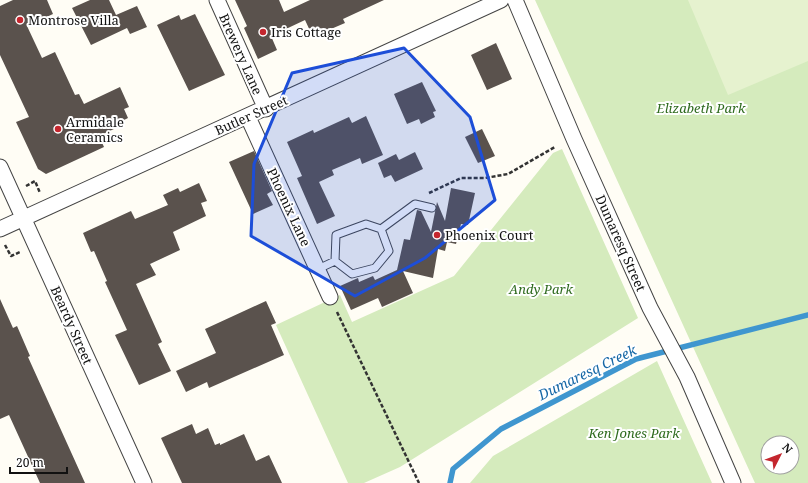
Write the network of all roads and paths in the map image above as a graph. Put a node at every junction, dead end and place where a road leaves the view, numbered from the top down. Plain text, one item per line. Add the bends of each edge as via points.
1 (217, 0) edge
2 (502, 0) edge
3 (516, 0) edge
4 (266, 109) junction
5 (248, 117) junction
6 (555, 147) dead end
7 (0, 167) edge
8 (26, 186) dead end
9 (39, 191) dead end
10 (421, 206) junction
11 (432, 208) dead end
12 (23, 218) junction
13 (381, 229) junction
14 (2, 235) edge
15 (20, 252) dead end
16 (335, 261) junction
17 (318, 269) junction
18 (330, 297) joint
19 (144, 483) edge
20 (419, 483) edge
21 (733, 483) edge

1 - 4 street, Brewery Lane
2 - 4 street, Butler Street
3 - 21 street, Dumaresq Street via 571,132 650,308 686,377
4 - 5 street, Butler Street
5 - 12 street, Butler Street
5 - 17 street, Phoenix Lane
6 - 10 path via 508,174 485,178 461,178 423,196
7 - 12 street, Beardy Street
8 - 9 path via 35,181
10 - 11 lane
10 - 13 lane via 415,204
12 - 14 street, Butler Street
12 - 19 street, Beardy Street
13 - 16 lane via 366,224 336,235
13 - 16 lane via 389,251 375,268 352,274
14 - 15 path via 11,256
16 - 17 lane
17 - 18 street, Phoenix Lane
18 - 20 path

